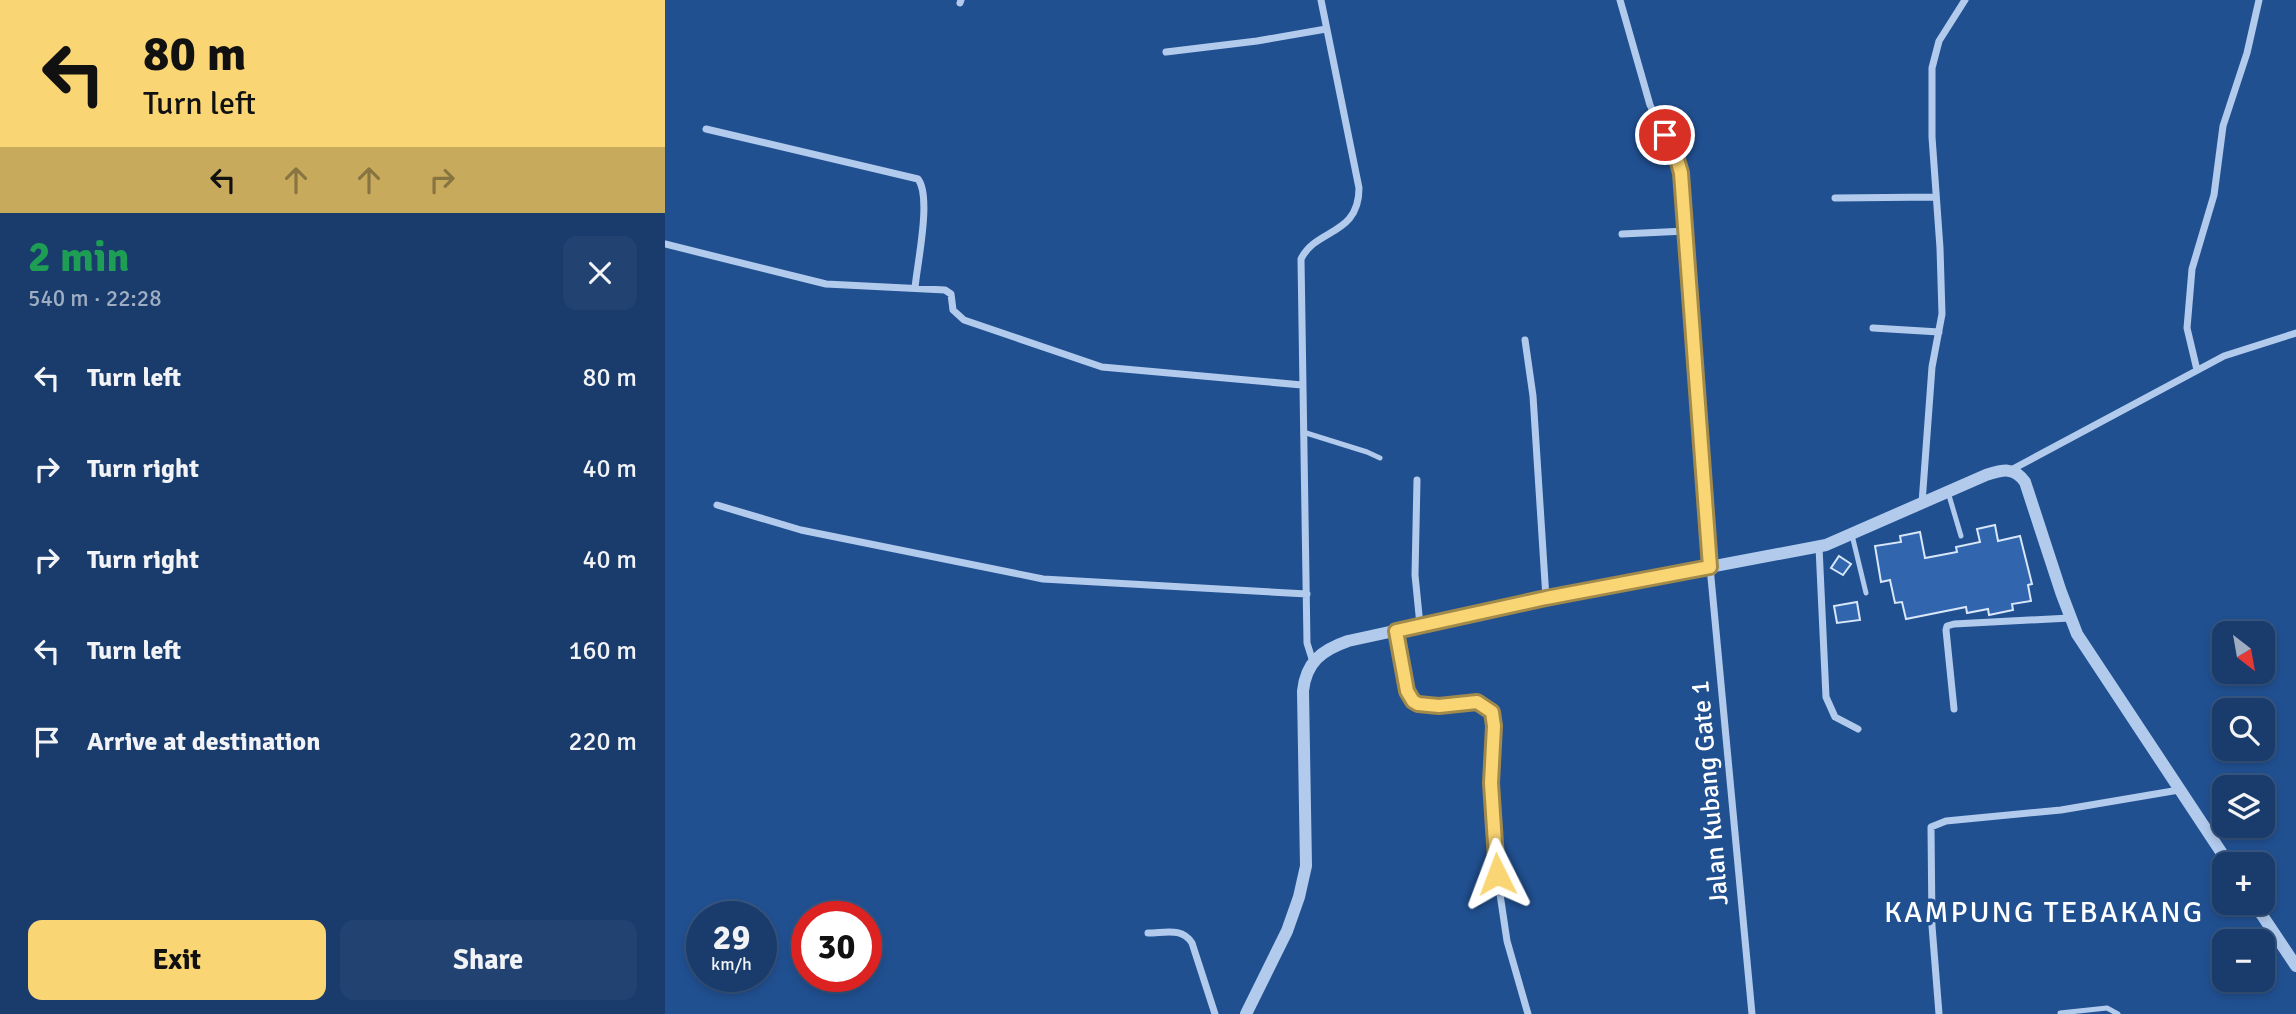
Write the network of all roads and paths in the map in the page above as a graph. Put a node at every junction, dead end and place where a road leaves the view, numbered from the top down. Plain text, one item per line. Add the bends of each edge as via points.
1 (1321, 0) edge
2 (1620, 0) edge
3 (1965, 0) edge
4 (2259, 0) edge
5 (1326, 29) junction
6 (1167, 52) dead end
7 (706, 129) dead end
8 (1936, 197) junction
9 (1835, 198) dead end
10 (1686, 231) junction
11 (1622, 234) dead end
12 (665, 244) edge
13 (915, 288) junction
14 (1873, 328) dead end
15 (1939, 332) junction
16 (2296, 333) edge
17 (1525, 340) dead end
18 (2197, 370) junction
19 (1302, 385) junction
20 (1303, 432) junction
21 (1380, 458) dead end
22 (2010, 470) junction
23 (1417, 480) dead end
24 (1948, 492) junction
25 (1922, 503) junction
26 (717, 505) dead end
27 (1852, 534) junction
28 (1961, 536) dead end
29 (1819, 547) junction
30 (1710, 567) junction
31 (1866, 593) dead end
32 (1307, 594) junction
33 (1546, 598) junction
34 (2070, 618) junction
35 (1420, 625) junction
36 (1396, 631) junction
37 (1313, 662) junction
38 (1954, 709) dead end
39 (1858, 729) dead end
40 (2179, 790) junction
41 (2221, 852) edge
42 (2262, 915) edge
43 (1149, 933) dead end
44 (2296, 966) edge
45 (2060, 1013) edge
46 (1215, 1014) edge
47 (1246, 1014) edge
48 (1528, 1014) edge
49 (1752, 1014) edge
50 (1939, 1014) edge
51 (2118, 1014) edge

1 - 5 street
2 - 10 street, Jalan Kubang Gate 1 via 1650,106 1680,163
3 - 8 street via 1938,41 1932,68
4 - 18 street via 2223,126 2214,195 2192,269 2187,328
5 - 6 street
5 - 19 street via 1359,201 1347,221 1310,247 1301,259
7 - 13 street via 918,179 924,202
8 - 9 street
8 - 15 street via 1942,289
10 - 11 street
10 - 30 street, Jalan Kubang Gate 1
12 - 13 street via 826,284
13 - 19 street via 949,292 953,310 964,320 1094,366
14 - 15 street
15 - 25 street
16 - 18 street via 2240,350
17 - 33 street
18 - 22 street
19 - 20 street
20 - 21 lane
20 - 32 street
22 - 24 street
22 - 34 street via 2025,482
23 - 35 street via 1415,575
24 - 25 street
24 - 28 lane
25 - 27 street
26 - 32 street via 801,530 1043,579
27 - 29 street
27 - 31 lane
29 - 30 street
29 - 39 street via 1826,697 1835,717
30 - 33 street
30 - 49 street, Jalan Kubang Gate 1
32 - 37 street via 1307,643
33 - 35 street
34 - 38 street via 1947,626
34 - 40 street via 2087,652
35 - 36 street
36 - 37 street via 1336,645
36 - 48 street via 1413,701 1439,706 1477,702 1492,712 1497,874 1507,941
37 - 47 street via 1306,672 1303,698 1305,866 1287,931
40 - 41 street
40 - 50 street via 2061,810 1937,822 1931,827
42 - 44 street
43 - 46 street via 1187,936
45 - 51 lane via 2107,1008

